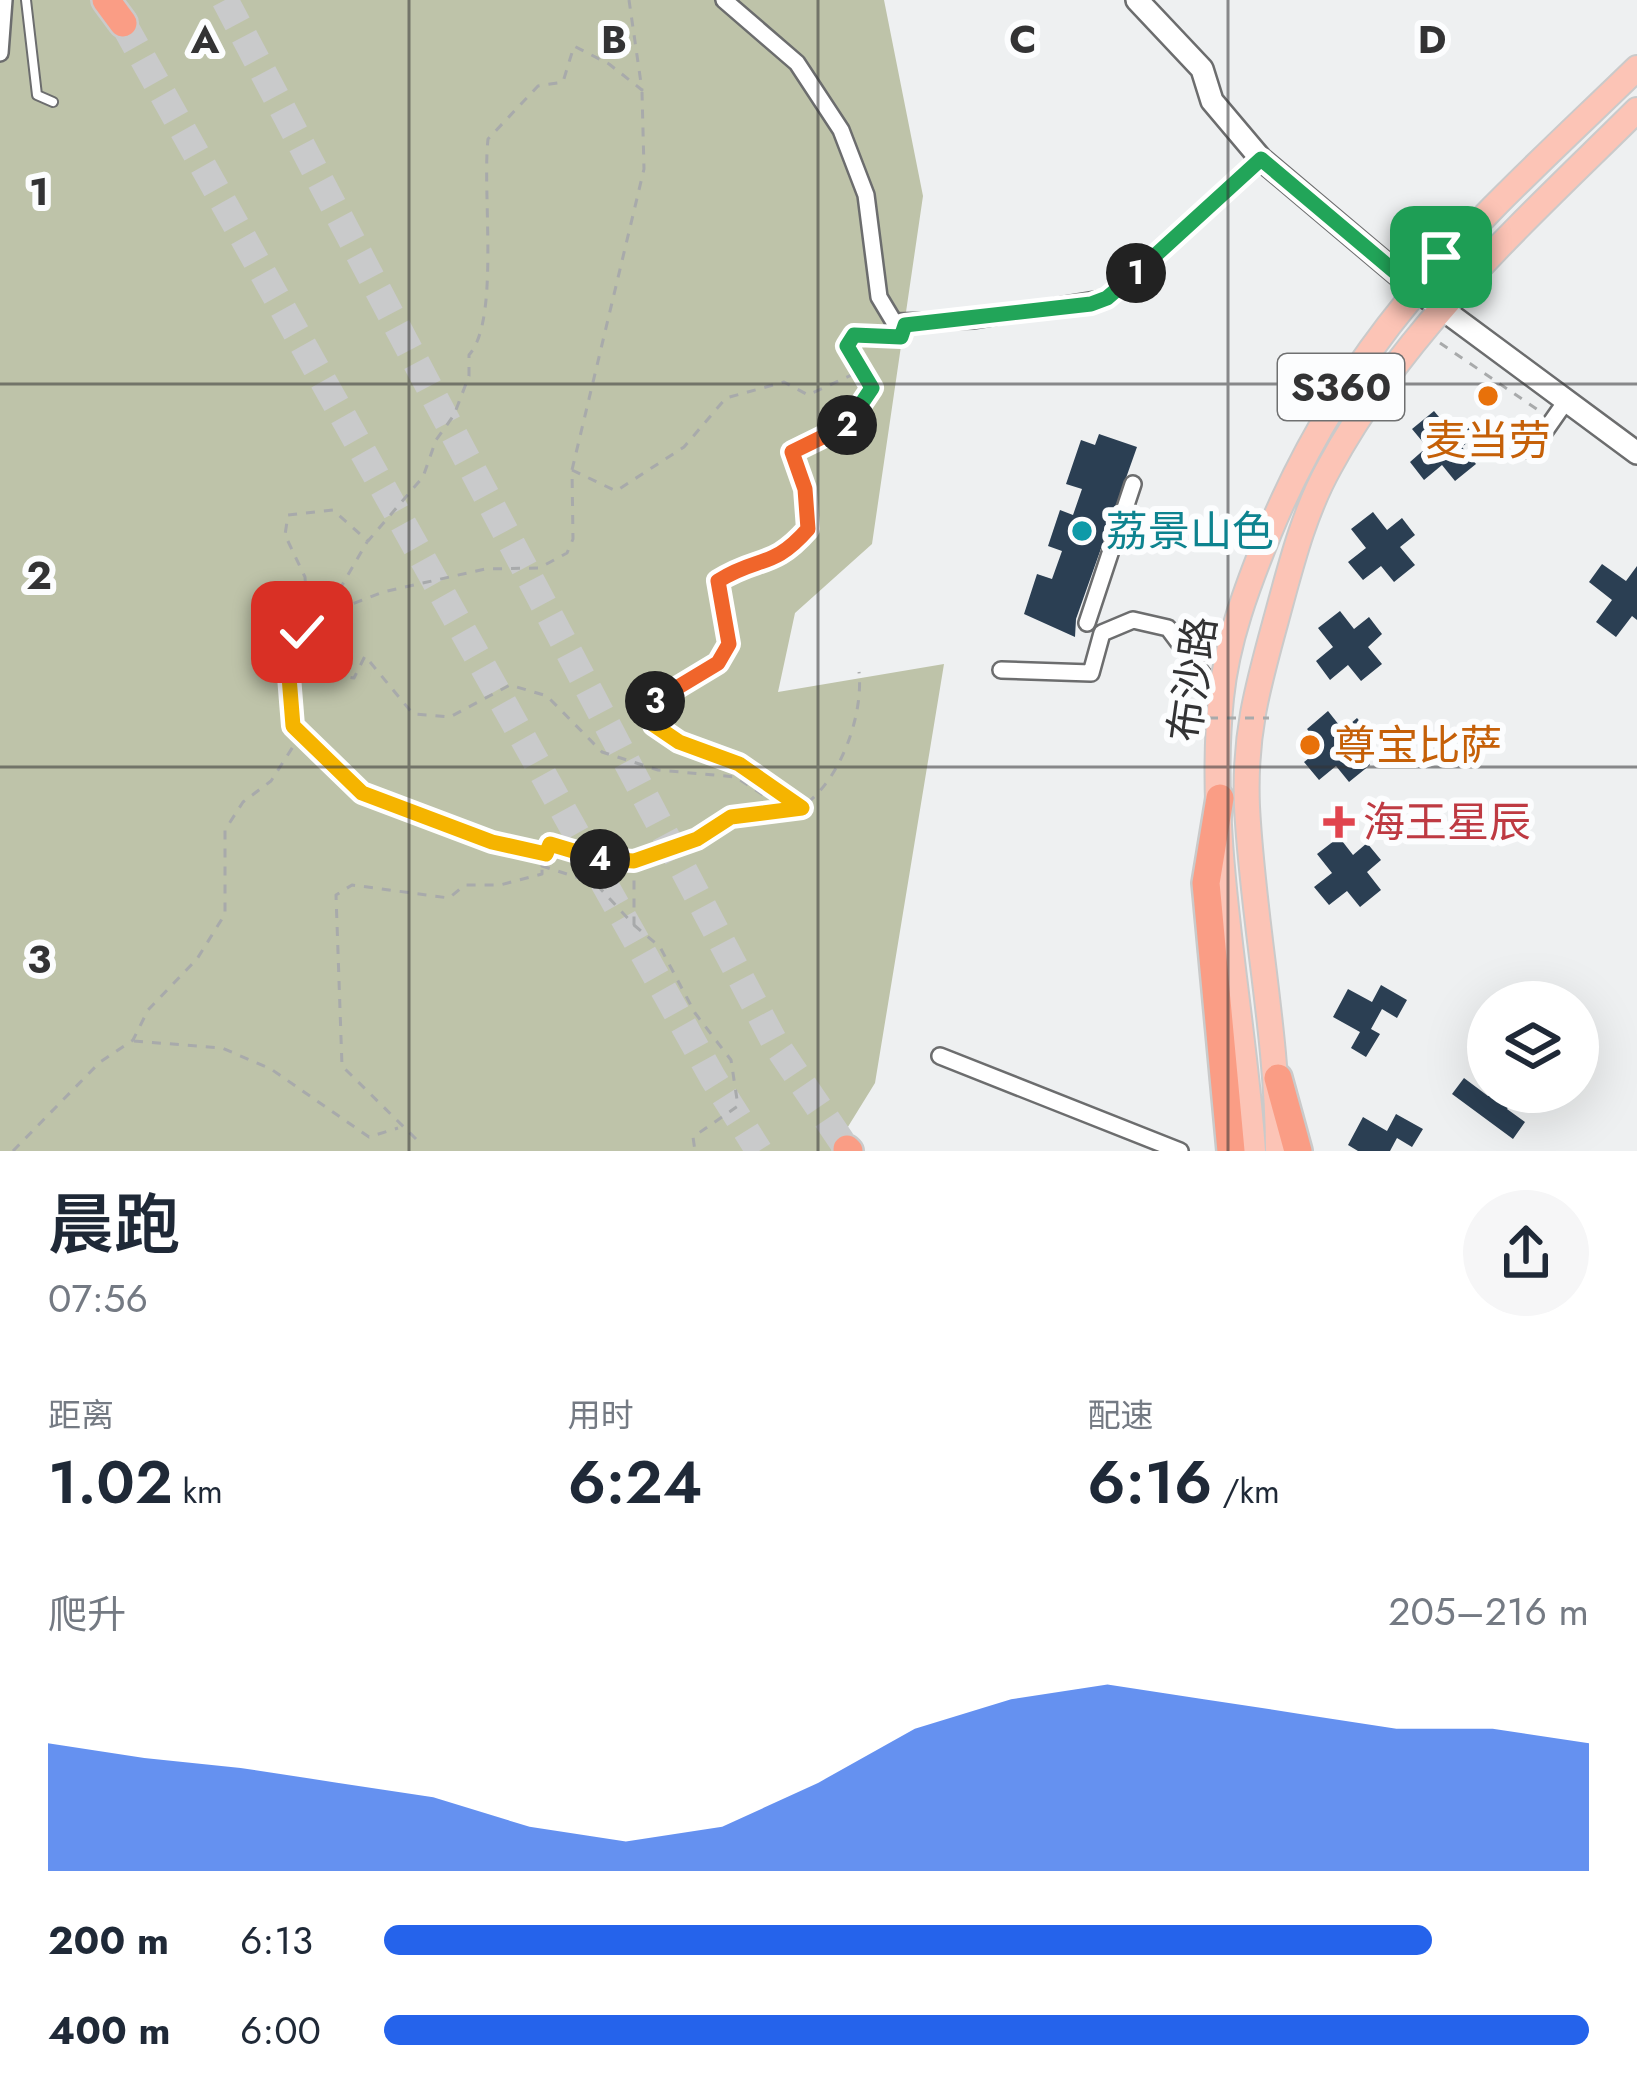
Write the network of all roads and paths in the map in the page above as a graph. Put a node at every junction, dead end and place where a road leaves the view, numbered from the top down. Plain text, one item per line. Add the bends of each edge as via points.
1 (4, 0) edge
2 (26, 0) edge
3 (629, 0) edge
4 (724, 0) edge
5 (1136, 0) edge
6 (0, 53) edge
7 (1637, 68) edge
8 (642, 90) junction
9 (53, 102) dead end
10 (1637, 110) edge
11 (1261, 159) junction
12 (1414, 288) junction
13 (1442, 309) junction
14 (905, 325) junction
15 (1424, 332) junction
16 (860, 370) junction
17 (1346, 380) junction
18 (1372, 395) junction
19 (1559, 410) junction
20 (1531, 451) dead end
21 (1637, 453) edge
22 (572, 470) junction
23 (1133, 484) dead end
24 (368, 541) junction
25 (330, 606) dead end
26 (337, 610) dead end
27 (1088, 623) dead end
28 (313, 646) dead end
29 (1000, 670) dead end
30 (859, 673) dead end
31 (1215, 708) junction
32 (1269, 718) dead end
33 (293, 726) junction
34 (1220, 798) junction
35 (802, 808) junction
36 (790, 813) junction
37 (546, 854) junction
38 (602, 860) junction
39 (634, 861) junction
40 (542, 866) junction
41 (595, 883) junction
42 (634, 925) junction
43 (133, 1040) junction
44 (940, 1056) dead end
45 (1278, 1078) junction
46 (400, 1127) junction
47 (416, 1139) dead end
48 (13, 1151) edge
49 (695, 1151) edge
50 (1180, 1151) edge
51 (1232, 1151) edge
52 (1252, 1151) edge
53 (1278, 1151) edge
54 (1298, 1151) edge

1 - 6 street
2 - 9 lane via 37,95
3 - 8 path
4 - 14 street via 796,63 841,130 866,195 884,314
5 - 11 street via 1202,69 1212,101
7 - 12 main road, 布沙路 / S360
8 - 22 path via 644,169
8 - 24 path via 574,46 563,82 538,86 488,139 482,340 469,355 461,396 423,477
10 - 13 main road, 布沙路 / S360
11 - 12 street
11 - 14 street via 1107,298
12 - 13 street
12 - 17 main road, 布沙路 / S360
13 - 15 main road, 布沙路 / S360
13 - 19 street
14 - 16 path via 901,337 854,335 847,346
15 - 18 main road, 布沙路 / S360
15 - 19 path
16 - 22 path via 808,395 784,382 726,398 684,447 616,490
16 - 35 path via 872,388 851,423 792,452 808,529 782,558 718,581 729,644 718,663 655,696 654,725 739,764
17 - 18 main road
17 - 31 main road, 布沙路 / S360 via 1300,456 1236,617
18 - 45 main road, 布沙路 / S360 via 1327,470 1296,549 1248,719 1247,808
19 - 20 street
19 - 21 street
22 - 26 path via 567,553 539,568 485,569
23 - 27 street
24 - 25 path
24 - 33 path via 333,510 288,515 285,535 304,577 307,608 288,664
28 - 36 path via 329,674 354,678 365,656 413,714 450,717 510,685 547,696 602,752 658,770 736,777
29 - 31 street via 1091,673 1102,633 1133,620 1168,628
30 - 35 path via 836,771
31 - 32 path, bridge
31 - 34 main road, 布沙路 / S360
33 - 37 path via 362,793
33 - 43 path via 293,751 225,830 225,914
34 - 51 highway via 1206,883
34 - 52 main road, 布沙路 / S360
35 - 36 path
36 - 39 path via 731,817
37 - 38 path via 550,844
37 - 40 path
38 - 39 path
38 - 41 path
39 - 42 path
40 - 41 path
40 - 46 path via 542,874 465,885 449,898 352,885 335,895 342,1066
41 - 42 path
42 - 49 path via 660,946 730,1060 738,1106 693,1136
43 - 46 path via 222,1048 272,1069 369,1137
43 - 48 path via 100,1062
44 - 50 street
45 - 53 main road, 布沙路 / S360
45 - 54 highway
46 - 47 path

